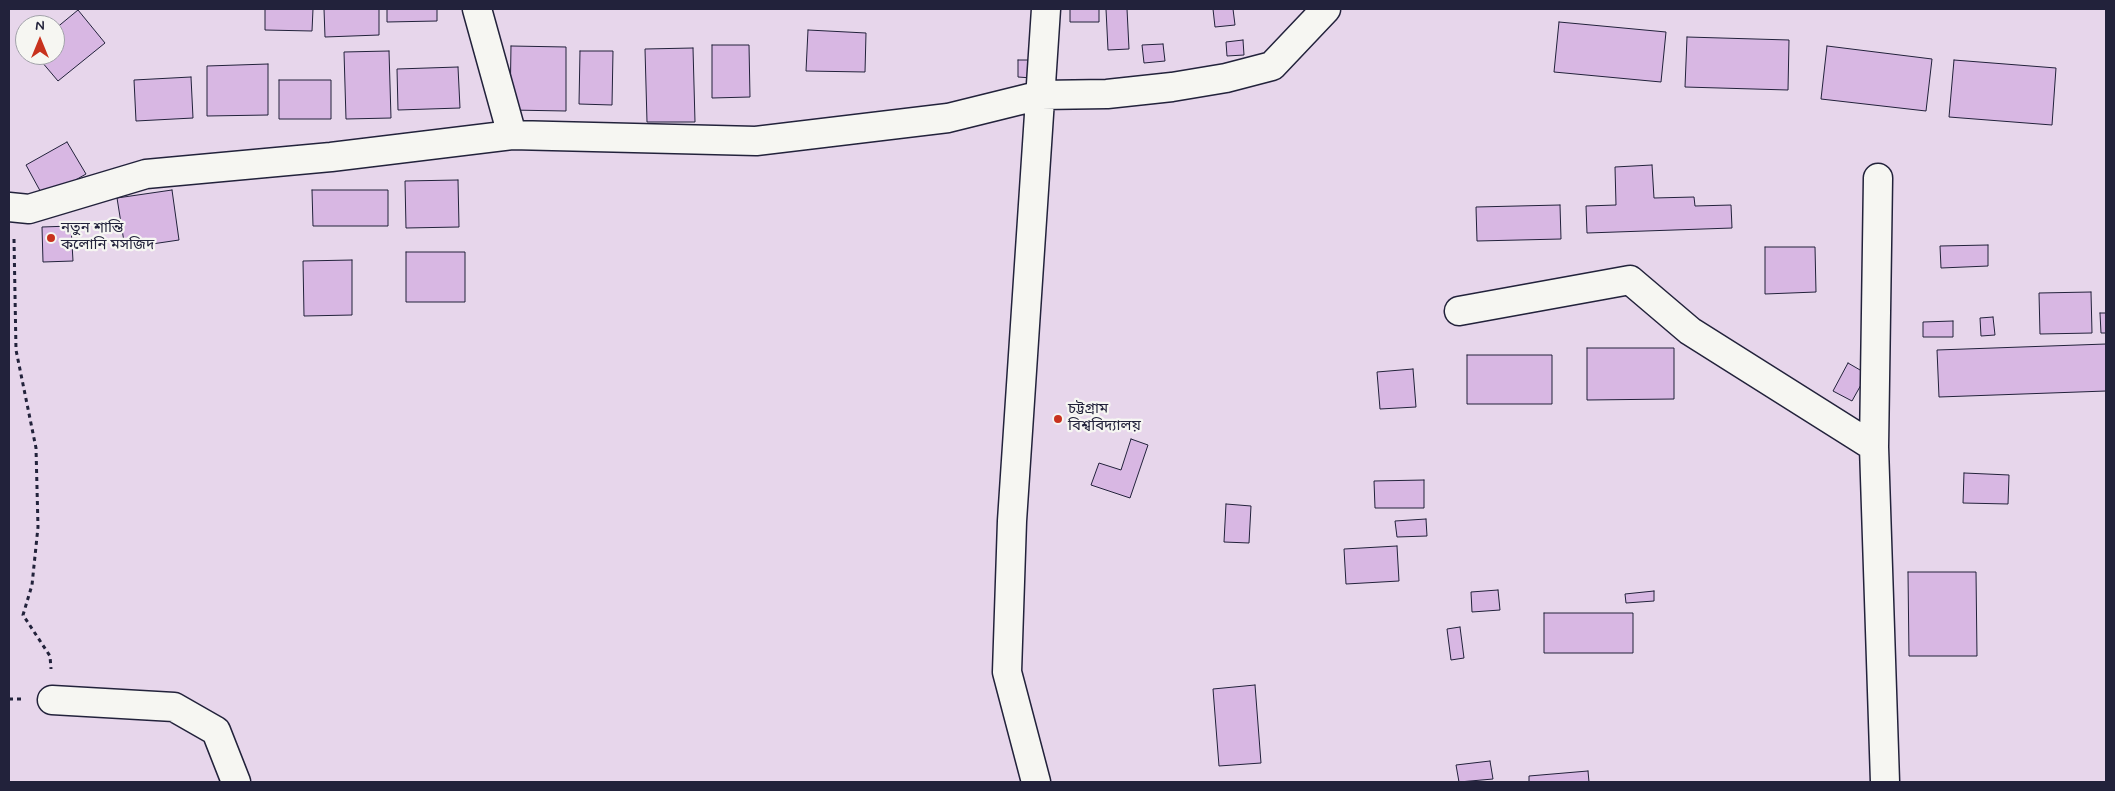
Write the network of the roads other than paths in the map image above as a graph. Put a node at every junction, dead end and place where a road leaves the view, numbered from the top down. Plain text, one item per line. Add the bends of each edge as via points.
1 (476, 9) edge
2 (1046, 9) edge
3 (1326, 9) edge
4 (1041, 95) junction
5 (512, 135) junction
6 (1878, 178) dead end
7 (12, 208) edge
8 (1459, 311) dead end
9 (1874, 447) junction
10 (52, 700) road end
11 (236, 782) edge
12 (1036, 782) edge
13 (1885, 782) edge

1 - 5 street
2 - 4 street
3 - 4 street via 1272,66 1172,87 1106,94
4 - 5 street via 948,118 756,141
4 - 12 street via 1012,521 1007,672
5 - 7 street via 331,157 146,174 29,209
6 - 9 street
8 - 9 street via 1630,280 1690,330
9 - 13 street
10 - 11 street via 174,707 216,730

